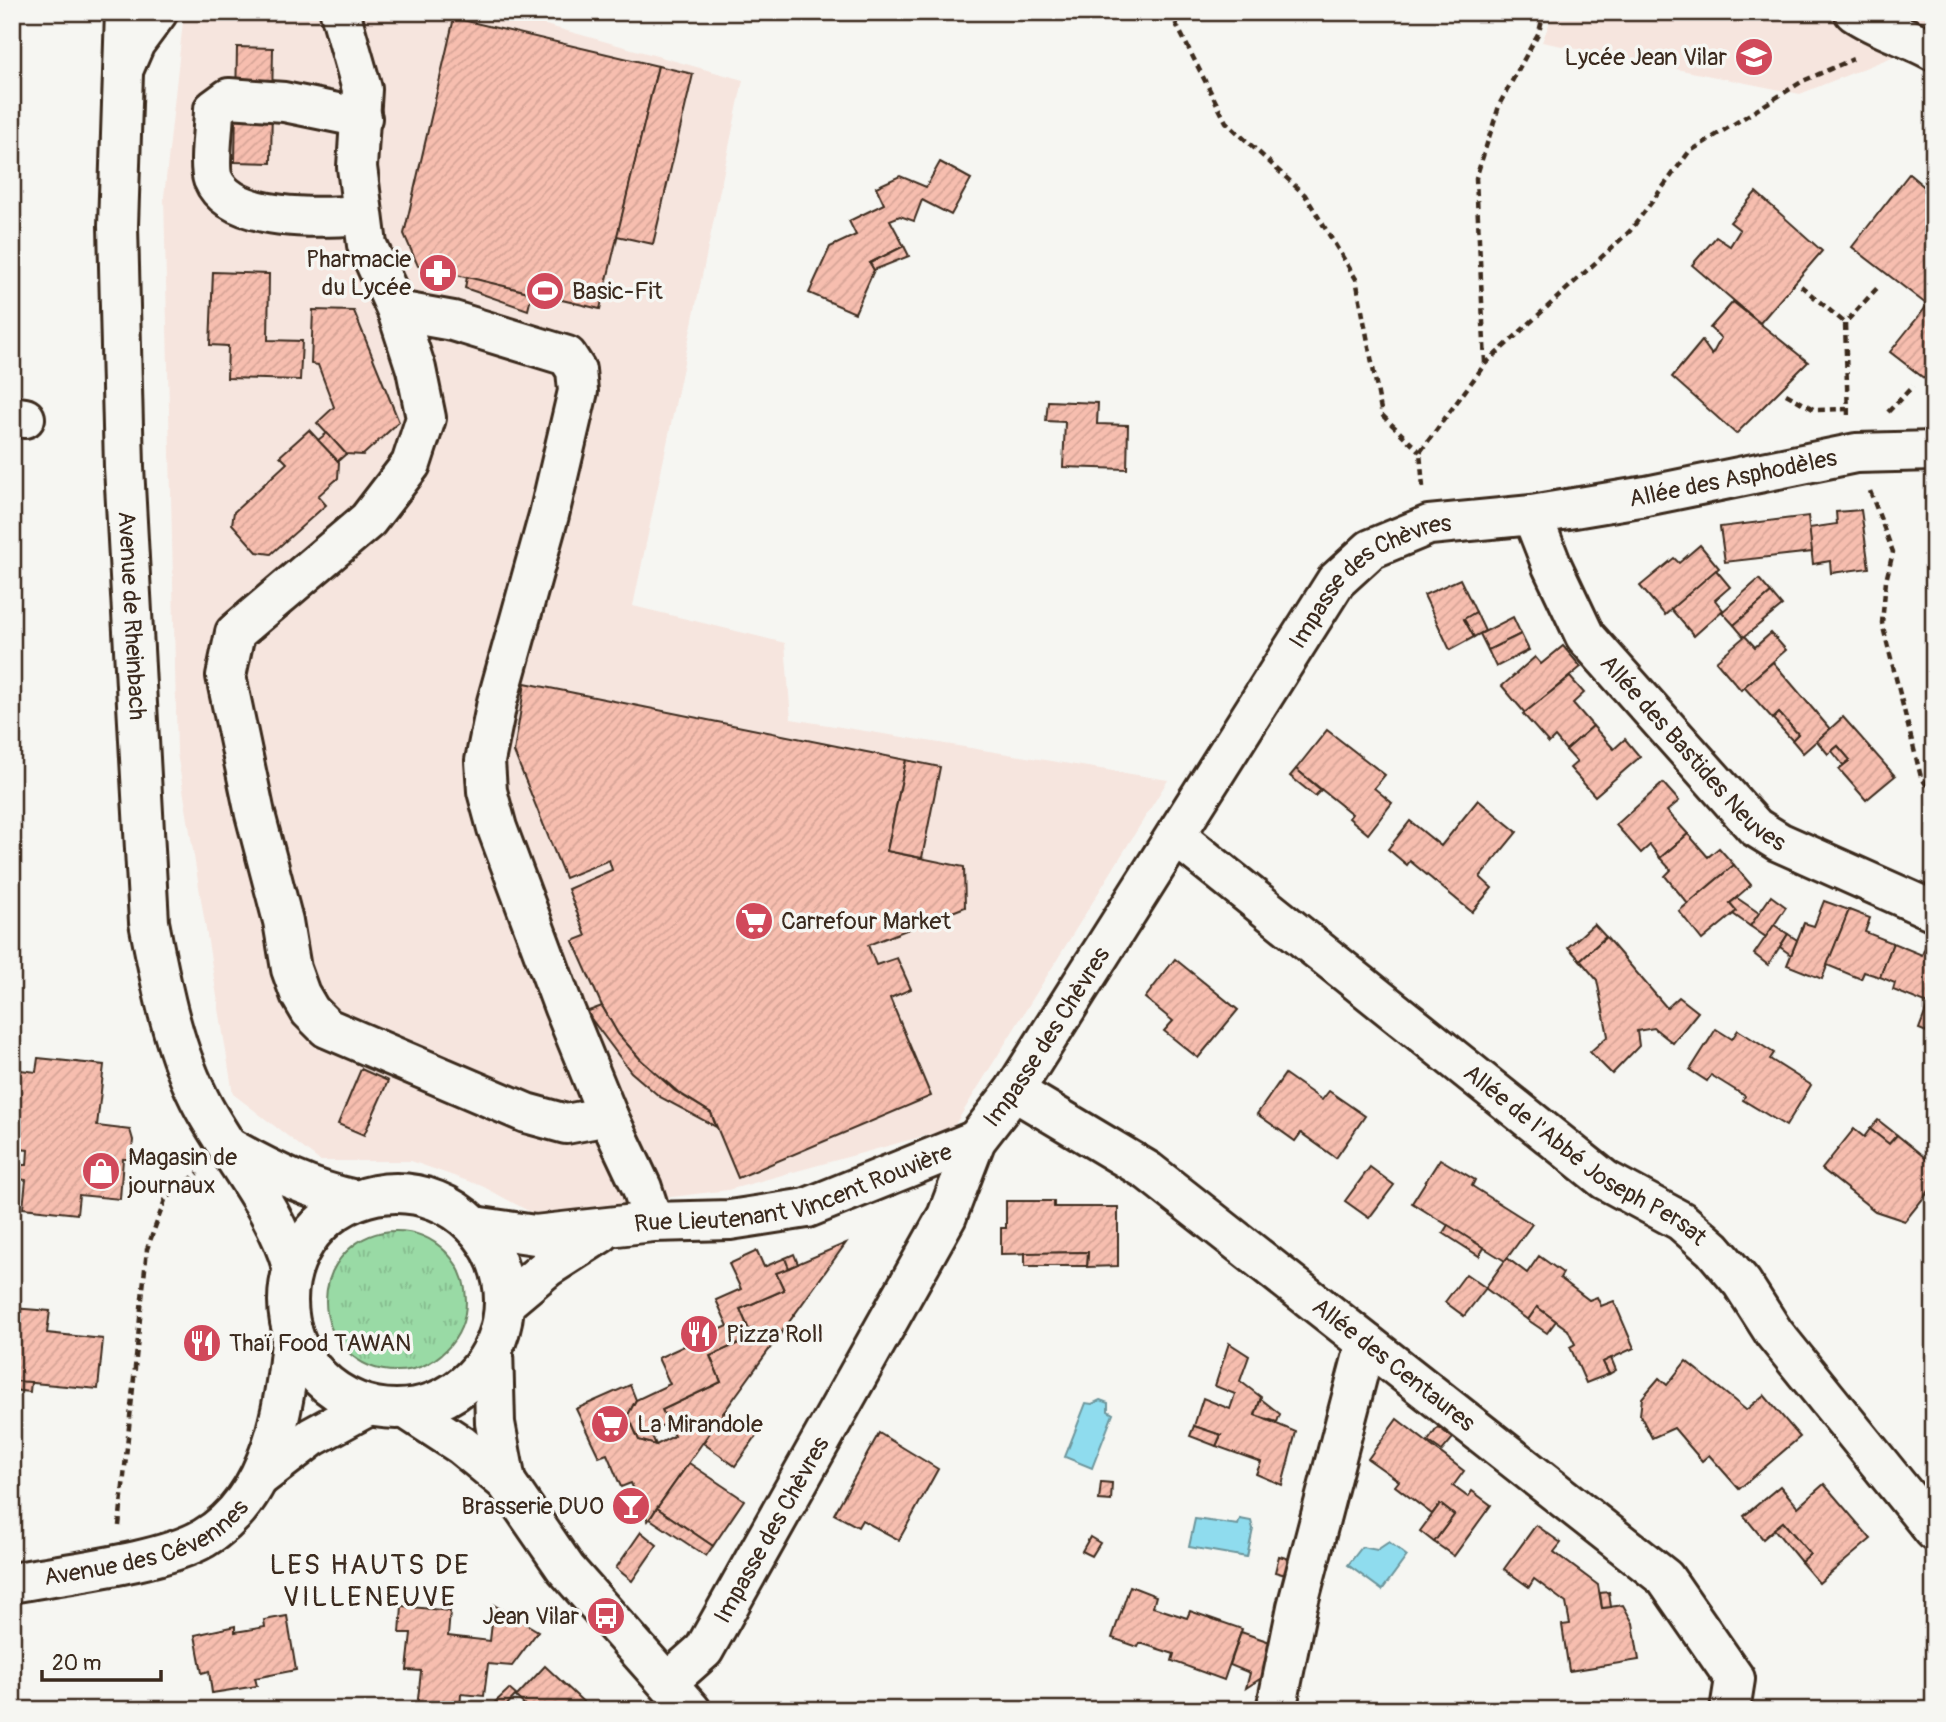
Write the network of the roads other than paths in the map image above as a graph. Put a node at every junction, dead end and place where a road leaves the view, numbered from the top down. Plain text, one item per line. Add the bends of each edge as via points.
1 (125, 12) edge
2 (158, 12) edge
3 (317, 12) edge
4 (340, 12) edge
5 (1854, 12) edge
6 (1919, 43) edge
7 (350, 50) junction
8 (125, 66) junction
9 (362, 118) junction
10 (362, 215) junction
11 (397, 311) junction
12 (1934, 451) edge
13 (1532, 515) junction
14 (1177, 837) junction
15 (1934, 911) edge
16 (1014, 1091) junction
17 (608, 1116) junction
18 (976, 1140) junction
19 (230, 1147) junction
20 (356, 1200) junction
21 (653, 1222) junction
22 (474, 1226) junction
23 (605, 1230) junction
24 (292, 1267) junction
25 (504, 1304) junction
26 (292, 1330) junction
27 (1366, 1343) junction
28 (494, 1348) junction
29 (387, 1407) junction
30 (260, 1477) junction
31 (506, 1482) junction
32 (1934, 1531) edge
33 (12, 1583) edge
34 (1732, 1695) edge
35 (679, 1696) edge
36 (1276, 1710) edge

1 - 8 street, Avenue de Rheinbach
2 - 8 street, Avenue de Rheinbach
3 - 7 street
4 - 7 street
5 - 6 street via 1876,27
7 - 9 street via 362,89
8 - 19 street, Avenue de Rheinbach via 118,226 124,467 149,922 183,1060 202,1105
9 - 10 street via 357,167
9 - 10 street via 284,102 229,98 214,109 212,178 226,198 250,210 328,217
10 - 11 street via 367,246
11 - 17 street via 453,321 567,356 576,370 578,391 497,702 486,771 497,828
11 - 17 street via 426,418 411,464 368,520 235,633 226,676 291,969 310,1011 327,1028 526,1113 566,1124
12 - 13 street, Allée des Asphodèles via 1853,439 1646,496
13 - 14 street, Impasse des Chèvres via 1429,525 1371,549 1336,581
13 - 15 street, Allée des Bastides Neuves via 1585,636 1755,827
14 - 16 street, Impasse des Chèvres
14 - 32 street, Allée de l'Abbé Joseph Persat via 1605,1180 1681,1221 1713,1249 1774,1333
16 - 18 street, Impasse des Chèvres
16 - 27 street, Allée des Centaures via 1148,1171
17 - 21 street
18 - 21 street, Rue Lieutenant Vincent Rouvière via 807,1208 730,1220
18 - 35 street, Impasse des Chèvres via 947,1216
19 - 20 street, Avenue de Rheinbach via 284,1178
19 - 24 street, Avenue de Rheinbach via 280,1232
20 - 22 street via 387,1193 419,1195 449,1207
20 - 24 street via 316,1227
21 - 23 street, Rue Lieutenant Vincent Rouvière
22 - 23 street, Rue Lieutenant Vincent Rouvière via 535,1235
22 - 25 street via 497,1262
23 - 25 street, Rue Lieutenant Vincent Rouvière
24 - 26 street via 288,1309
25 - 28 street
26 - 29 street via 303,1356 320,1378 343,1395
26 - 30 street, Avenue des Cévennes via 285,1395
27 - 34 street, Allée des Centaures via 1665,1578
27 - 36 street via 1297,1607
28 - 29 street via 457,1390 433,1402
28 - 31 street via 495,1423
29 - 30 street, Avenue des Cévennes via 293,1450
29 - 31 street via 461,1445
30 - 33 street, Avenue des Cévennes via 243,1502 205,1538 171,1553
31 - 35 street via 566,1569

